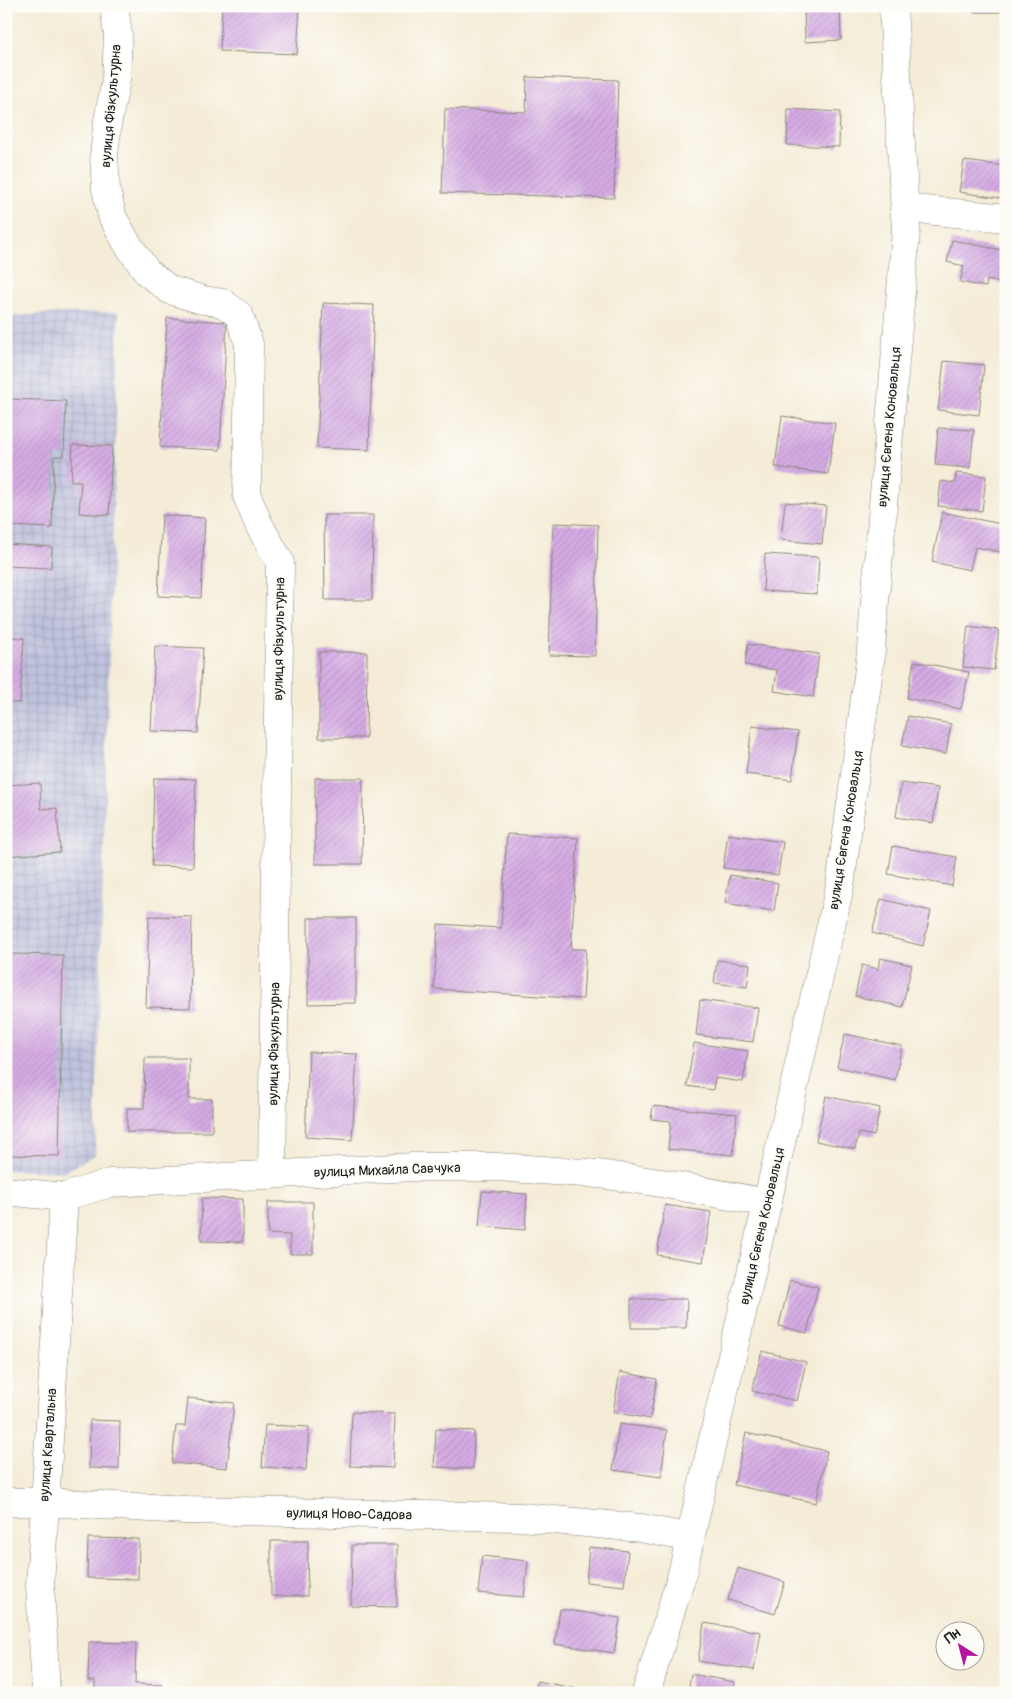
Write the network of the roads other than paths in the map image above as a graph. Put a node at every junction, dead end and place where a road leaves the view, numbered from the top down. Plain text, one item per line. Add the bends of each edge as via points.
1 (114, 6) edge
2 (893, 6) edge
3 (904, 208) junction
4 (1006, 218) edge
5 (272, 1174) junction
6 (6, 1192) edge
7 (64, 1197) junction
8 (768, 1203) junction
9 (6, 1502) edge
10 (45, 1502) junction
11 (691, 1538) junction
12 (46, 1693) edge
13 (646, 1693) edge

1 - 5 street, вулиця Фізкультурна via 118,35 116,80 104,155 112,216 147,272 170,290 223,303 239,315 248,344 248,496 259,525 280,562
2 - 3 street, вулиця Євгена Коновальця
3 - 4 street
3 - 8 street, вулиця Євгена Коновальця via 906,231 870,661 841,876
5 - 7 street, вулиця Михайла Савчука via 110,1183
5 - 8 street, вулиця Михайла Савчука via 413,1167 497,1167 599,1174
6 - 7 street, вулиця Михайла Савчука
7 - 10 street, вулиця Квартальна
8 - 11 street, вулиця Євгена Коновальця
9 - 10 street, вулиця Ново-Садова
10 - 11 street, вулиця Ново-Садова via 186,1510 520,1517 641,1528
10 - 12 street, вулиця Квартальна via 40,1585
11 - 13 street, вулиця Євгена Коновальця

